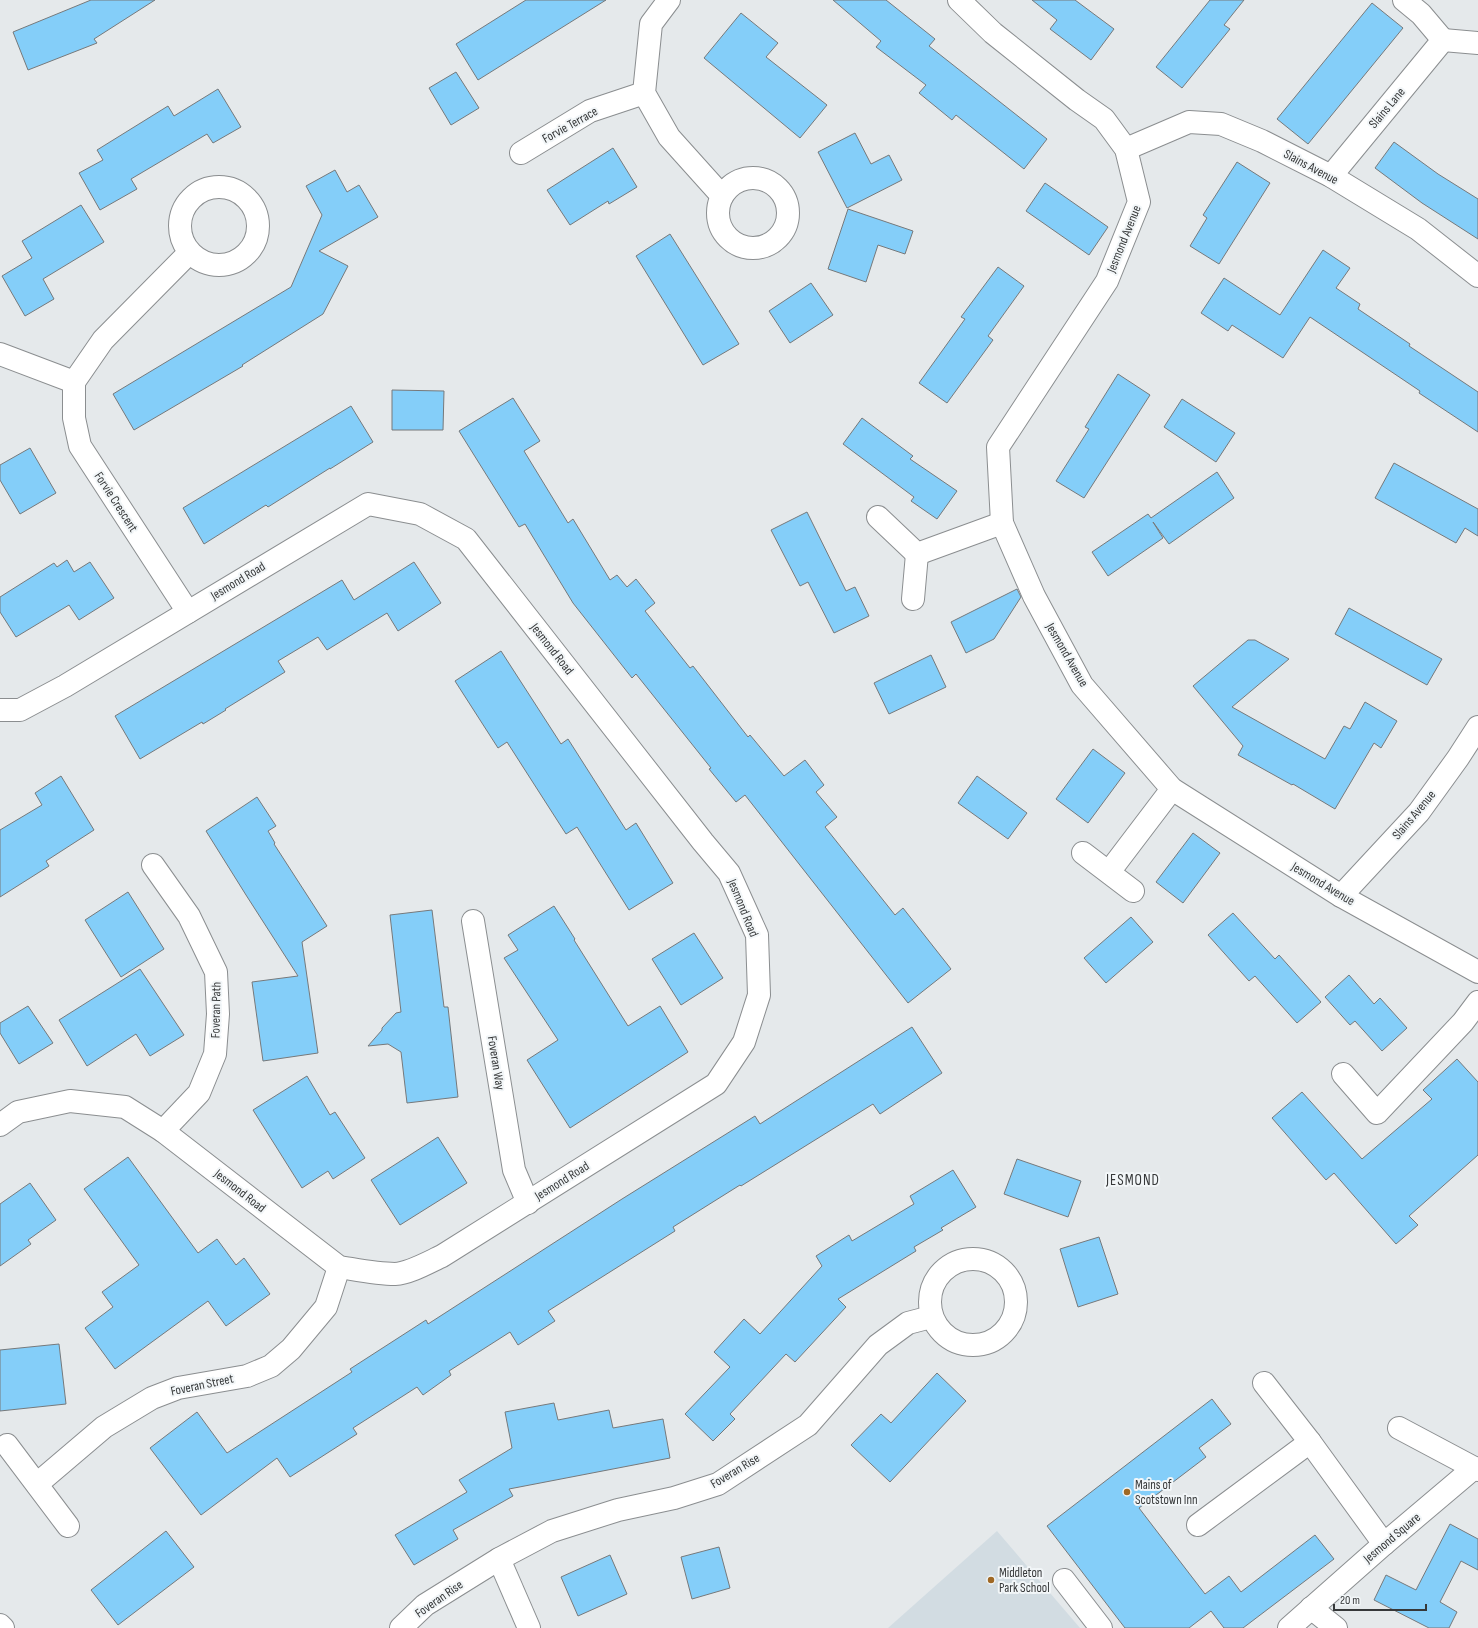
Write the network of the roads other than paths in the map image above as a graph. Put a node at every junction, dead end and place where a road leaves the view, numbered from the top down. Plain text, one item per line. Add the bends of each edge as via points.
1 (669, 0) edge
2 (959, 0) edge
3 (1404, 0) edge
4 (1443, 40) junction
5 (1478, 43) edge
6 (644, 93) junction
7 (1126, 149) junction
8 (521, 153) dead end
9 (1331, 176) junction
10 (722, 196) dead end
11 (189, 253) dead end
12 (1478, 276) edge
13 (0, 354) edge
14 (74, 382) junction
15 (878, 517) dead end
16 (1002, 523) junction
17 (917, 554) junction
18 (913, 598) dead end
19 (188, 612) junction
20 (0, 710) edge
21 (1478, 727) edge
22 (1172, 789) junction
23 (1083, 853) dead end
24 (153, 865) dead end
25 (1109, 872) junction
26 (1132, 891) dead end
27 (1341, 896) junction
28 (473, 921) dead end
29 (1478, 972) edge
30 (1478, 1002) edge
31 (1343, 1074) dead end
32 (0, 1125) edge
33 (163, 1131) junction
34 (528, 1202) junction
35 (339, 1267) junction
36 (931, 1317) dead end
37 (1264, 1383) dead end
38 (1399, 1428) dead end
39 (1310, 1442) junction
40 (7, 1444) dead end
41 (1476, 1469) edge
42 (37, 1484) junction
43 (68, 1526) dead end
44 (1198, 1526) dead end
45 (1384, 1544) junction
46 (499, 1559) junction
47 (1064, 1580) dead end
48 (1311, 1608) junction
49 (0, 1625) edge
50 (3, 1628) edge
51 (400, 1628) edge
52 (528, 1628) edge
53 (1101, 1628) edge
54 (1288, 1628) edge
55 (1336, 1628) edge

1 - 6 street via 651,24
2 - 7 street, Jesmond Avenue via 993,33 1104,119
3 - 4 street via 1421,14
4 - 5 street
4 - 9 street, Slains Lane
6 - 8 street, Forvie Terrace via 590,112
6 - 10 street via 669,137
7 - 9 street, Slains Avenue via 1189,122 1221,124 1262,141
7 - 16 street, Jesmond Avenue via 1139,202 1107,281 998,447
9 - 12 street, Slains Avenue via 1418,229
11 - 14 street via 103,340
13 - 14 street
14 - 19 street, Forvie Crescent via 74,418 80,446
15 - 17 street
16 - 17 street
16 - 22 street, Jesmond Avenue via 1034,596 1082,685
17 - 18 street
19 - 20 street, Jesmond Road via 20,710
19 - 34 street, Jesmond Road via 368,504 420,514 466,540 729,873 757,935 760,995 744,1042 716,1084
21 - 27 street, Slains Avenue via 1419,812
22 - 25 street
22 - 27 street, Jesmond Avenue
23 - 25 street
24 - 33 street, Foveran Path via 188,916 216,972 218,1014 215,1054 199,1093
25 - 26 street
27 - 29 street, Jesmond Avenue
28 - 34 street, Foveran Way via 514,1170
30 - 31 street via 1463,1022 1377,1113
32 - 33 street, Jesmond Road via 18,1112 70,1101 124,1107
33 - 35 street, Jesmond Road
34 - 35 street, Jesmond Road via 442,1256 397,1274
35 - 42 street, Foveran Street via 326,1307 291,1349 270,1366 247,1376 178,1388 152,1398 104,1427
36 - 46 street, Foveran Rise via 908,1324 878,1345 808,1425 718,1484 674,1498 618,1510 552,1531
37 - 39 street
38 - 41 street, Jesmond Square
39 - 44 street
39 - 45 street
40 - 42 street
41 - 45 street, Jesmond Square
42 - 43 street
45 - 48 street, Jesmond Square
46 - 51 street, Foveran Rise via 425,1605
46 - 52 street
47 - 53 street
48 - 54 street, Jesmond Square
48 - 55 street
49 - 50 street

